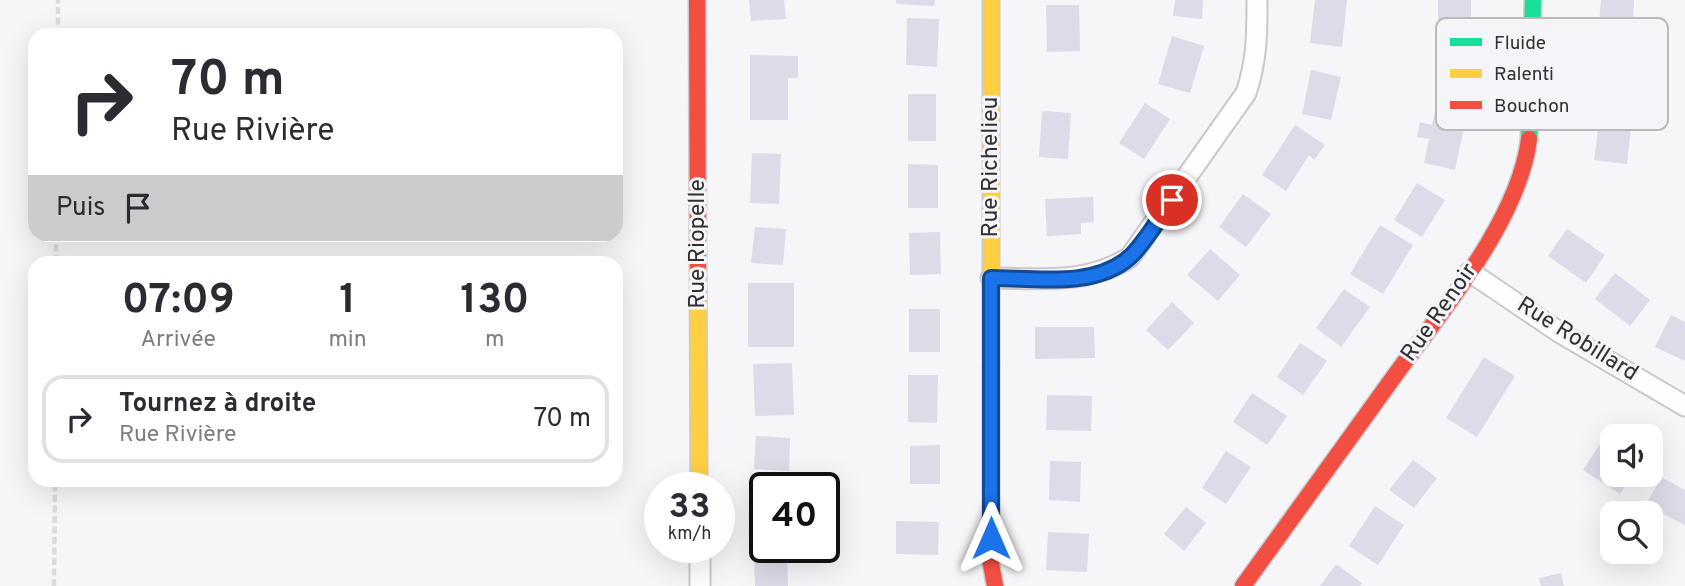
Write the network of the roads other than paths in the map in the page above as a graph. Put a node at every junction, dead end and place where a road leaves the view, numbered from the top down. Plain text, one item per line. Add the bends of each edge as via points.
1 (697, 0) edge
2 (991, 0) edge
3 (1257, 0) edge
4 (1533, 0) edge
5 (1533, 18) edge
6 (1530, 130) edge
7 (1470, 272) junction
8 (991, 278) junction
9 (1685, 406) edge
10 (699, 472) edge
11 (700, 563) edge
12 (700, 586) edge
13 (995, 586) edge
14 (1243, 586) edge

1 - 10 street, Rue Riopelle
2 - 8 street, Rue Richelieu
3 - 8 street via 1257,46 1246,93 1130,257 1111,270 1088,277
4 - 5 street, Rue Renoir
6 - 7 street, Rue Renoir via 1527,156 1503,215
7 - 9 street, Rue Robillard via 1559,332
7 - 14 street, Rue Renoir
8 - 13 street, Rue Richelieu via 991,550
11 - 12 street

